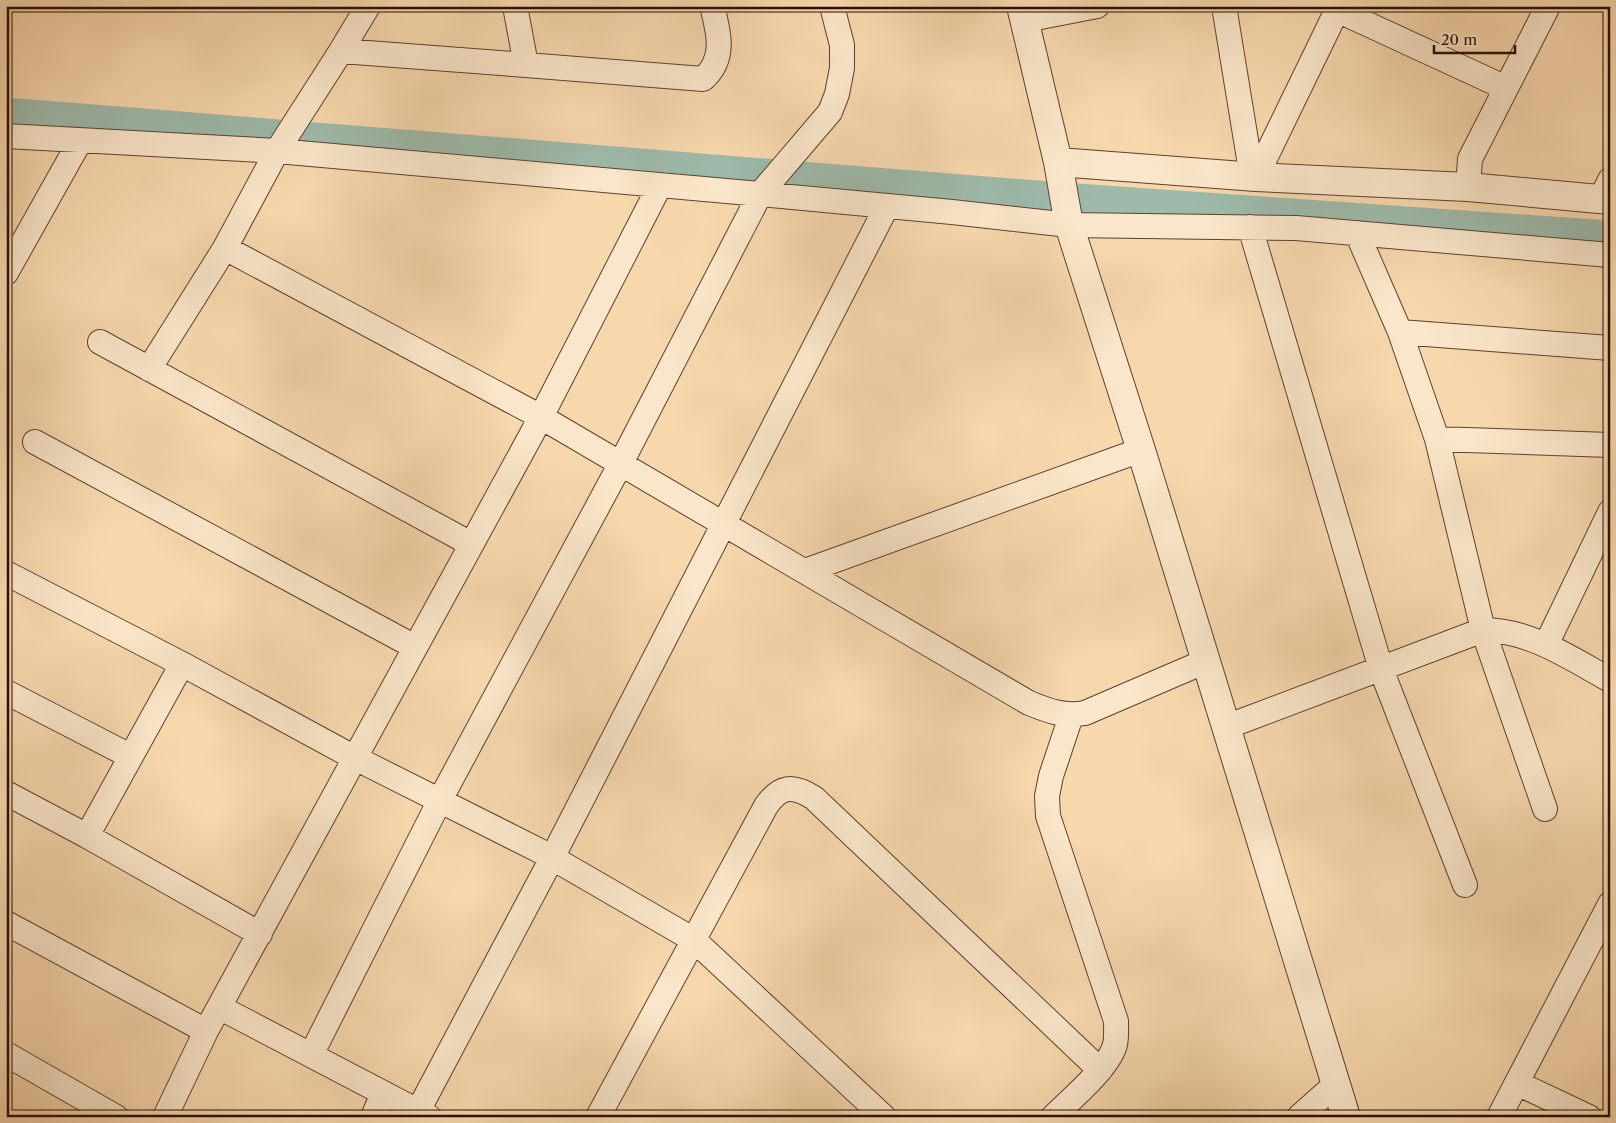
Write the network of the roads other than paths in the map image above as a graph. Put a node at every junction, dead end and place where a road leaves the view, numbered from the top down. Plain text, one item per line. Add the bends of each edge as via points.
1 (368, 6) edge
2 (515, 6) edge
3 (712, 6) edge
4 (832, 6) edge
5 (1097, 6) edge
6 (1224, 6) edge
7 (1548, 6) edge
8 (1338, 8) edge
9 (1023, 13) edge
10 (341, 51) junction
11 (526, 66) junction
12 (1506, 88) junction
13 (6, 136) edge
14 (80, 141) junction
15 (277, 152) junction
16 (1058, 164) junction
17 (1254, 177) junction
18 (660, 185) junction
19 (1468, 187) junction
20 (1607, 193) edge
21 (760, 194) junction
22 (887, 206) junction
23 (1068, 220) junction
24 (1250, 227) junction
25 (1357, 233) junction
26 (225, 248) junction
27 (1610, 255) edge
28 (6, 273) edge
29 (1400, 332) junction
30 (100, 342) dead end
31 (1610, 348) edge
32 (149, 369) junction
33 (541, 417) junction
34 (1437, 439) junction
35 (35, 442) dead end
36 (1610, 445) edge
37 (1141, 450) junction
38 (621, 463) junction
39 (1610, 512) edge
40 (724, 523) junction
41 (471, 544) junction
42 (805, 571) junction
43 (6, 573) edge
44 (1484, 630) junction
45 (1546, 645) junction
46 (415, 647) junction
47 (1206, 661) junction
48 (182, 664) junction
49 (1381, 669) junction
50 (1610, 680) edge
51 (6, 692) edge
52 (1071, 716) junction
53 (1226, 727) junction
54 (130, 756) junction
55 (355, 758) junction
56 (6, 794) edge
57 (440, 800) junction
58 (1545, 809) dead end
59 (87, 836) junction
60 (552, 858) junction
61 (1465, 885) dead end
62 (1610, 904) edge
63 (6, 924) edge
64 (260, 934) junction
65 (694, 940) junction
66 (219, 1007) junction
67 (206, 1031) junction
68 (6, 1054) edge
69 (311, 1055) junction
70 (1100, 1070) junction
71 (1517, 1083) junction
72 (1336, 1084) junction
73 (383, 1093) junction
74 (606, 1113) edge
75 (424, 1114) edge
76 (116, 1117) edge
77 (165, 1117) edge
78 (373, 1117) edge
79 (884, 1117) edge
80 (1053, 1117) edge
81 (1299, 1117) edge
82 (1346, 1117) edge
83 (1500, 1117) edge
84 (1589, 1117) edge

1 - 10 street
2 - 11 street
3 - 11 street via 718,29 718,54 712,71 703,79
4 - 21 street via 842,45 837,94 830,112
5 - 9 street
6 - 17 street
7 - 12 street
8 - 12 street
8 - 17 street
9 - 16 street
10 - 11 street
10 - 15 street
12 - 19 street via 1470,159
13 - 14 street
14 - 15 street
14 - 28 street
15 - 18 street
15 - 26 street
16 - 17 street
16 - 23 street
17 - 19 street
18 - 21 street
18 - 33 street
19 - 20 street
21 - 22 street
21 - 38 street
22 - 23 street
22 - 40 street
23 - 24 street
23 - 37 street
24 - 25 street
24 - 49 street
25 - 27 street
25 - 29 street
26 - 32 street
26 - 33 street
29 - 31 street
29 - 34 street
30 - 32 street
32 - 41 street
33 - 38 street
33 - 41 street
34 - 36 street
34 - 44 street
35 - 46 street
37 - 42 street
37 - 47 street
38 - 40 street
38 - 57 street
39 - 45 street
40 - 42 street
40 - 60 street
41 - 46 street
42 - 52 street via 1029,703
43 - 48 street
44 - 45 street via 1515,633
44 - 49 street
44 - 58 street
45 - 50 street
46 - 55 street
47 - 52 street
47 - 53 street
48 - 54 street
48 - 55 street
49 - 53 street
49 - 61 street
51 - 54 street
52 - 70 street via 1051,776 1048,816 1116,1021 1115,1046
53 - 72 street
54 - 59 street
55 - 57 street
55 - 64 street
56 - 59 street
57 - 60 street
57 - 69 street
59 - 64 street
60 - 65 street
60 - 75 street
62 - 71 street
63 - 67 street
64 - 66 street
65 - 70 street via 766,806 775,794 786,789 798,790 814,798
65 - 74 street
65 - 79 street
66 - 67 street
66 - 69 street
67 - 77 street
68 - 76 street
69 - 73 street
70 - 80 street
71 - 83 street
71 - 84 street
72 - 81 street
72 - 82 street
73 - 75 street
73 - 78 street

